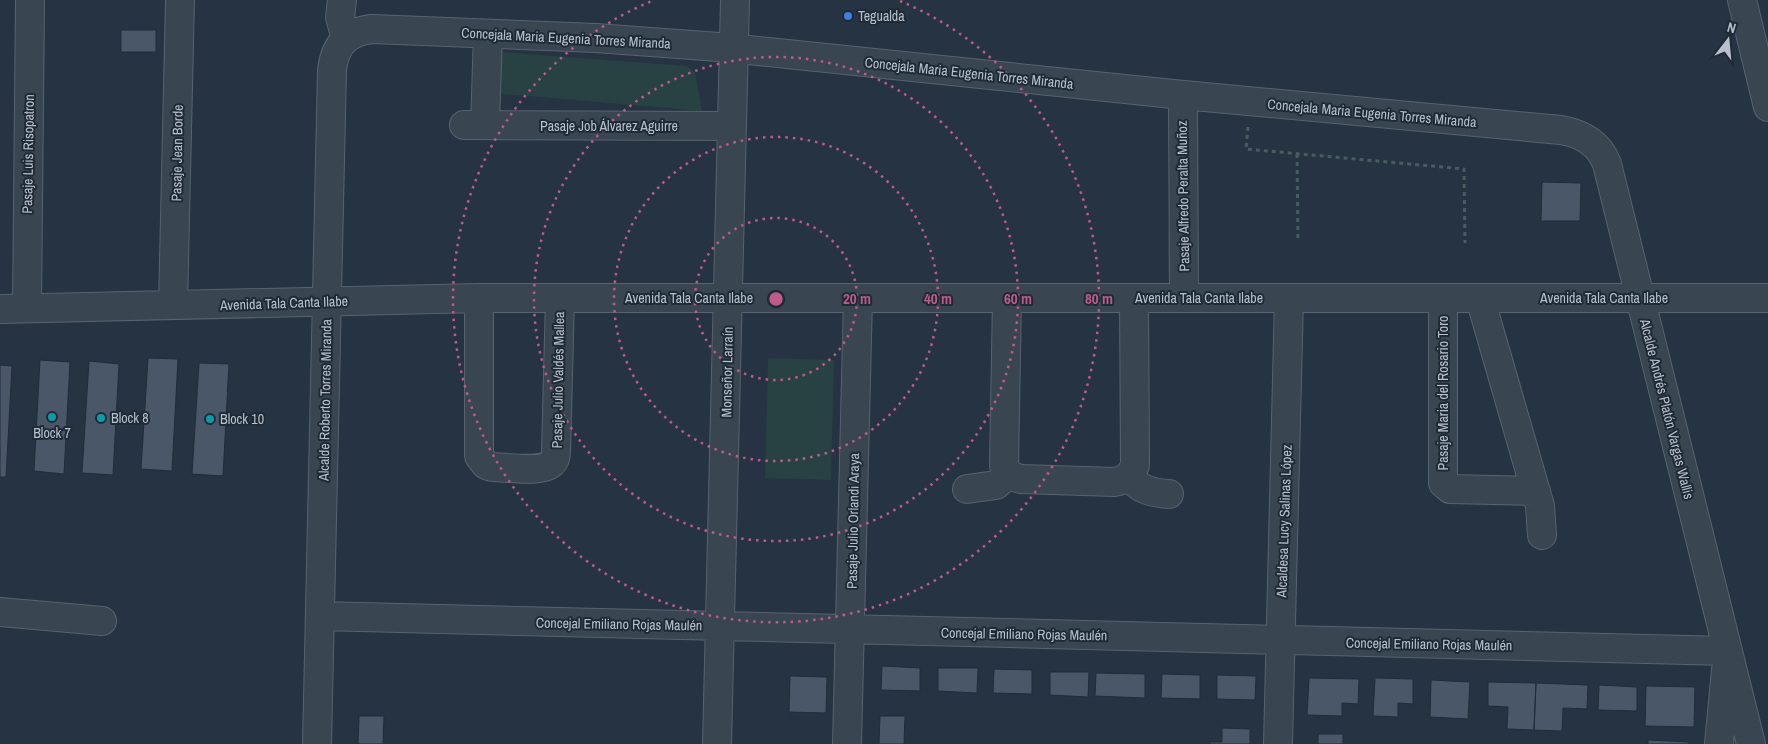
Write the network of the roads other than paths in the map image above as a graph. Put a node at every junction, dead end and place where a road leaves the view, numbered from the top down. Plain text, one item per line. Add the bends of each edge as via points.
1 (30, 0) edge
2 (180, 0) edge
3 (342, 0) edge
4 (735, 0) edge
5 (1742, 0) edge
6 (488, 34) junction
7 (346, 39) junction
8 (733, 49) junction
9 (1182, 95) junction
10 (1768, 108) edge
11 (732, 126) junction
12 (1591, 141) joint
13 (1640, 297) junction
14 (479, 298) junction
15 (560, 298) junction
16 (728, 298) junction
17 (858, 298) junction
18 (1006, 298) junction
19 (1134, 298) junction
20 (1184, 298) junction
21 (1289, 298) junction
22 (1443, 298) junction
23 (1480, 298) junction
24 (1768, 298) edge
25 (327, 302) junction
26 (173, 305) junction
27 (0, 308) edge
28 (27, 308) junction
29 (1009, 474) junction
30 (1129, 476) junction
31 (967, 489) dead end
32 (1536, 491) junction
33 (1170, 494) dead end
34 (1542, 535) dead end
35 (0, 612) edge
36 (320, 616) junction
37 (102, 621) dead end
38 (720, 626) junction
39 (850, 630) junction
40 (1280, 640) junction
41 (1728, 651) junction
42 (317, 744) edge
43 (717, 744) edge
44 (847, 744) edge
45 (1278, 744) edge
46 (1719, 744) edge
47 (1751, 744) edge

1 - 28 street, Pasaje Luis Risopatron
2 - 26 street, Pasaje Jean Borde
3 - 7 street via 340,17
4 - 8 street, Monseñor Larraín
5 - 10 street
6 - 7 street, Concejala Maria Eugenia Torres Miranda via 372,29 353,33
6 - 8 street, Concejala Maria Eugenia Torres Miranda via 596,38
6 - 11 street, Pasaje Job Álvarez Aguirre via 474,125
7 - 25 street, Alcalde Roberto Torres Miranda via 336,53 332,70
8 - 9 street, Concejala Maria Eugenia Torres Miranda
8 - 11 street, Monseñor Larraín
9 - 12 street, Concejala Maria Eugenia Torres Miranda via 1562,130
9 - 20 street, Pasaje Alfredo Peralta Muñoz
11 - 16 street, Monseñor Larraín
12 - 13 street, Alcalde Andrés Platón Vargas Wallis via 1607,164
13 - 23 street, Avenida Tala Canta Ilabe
13 - 24 street, Avenida Tala Canta Ilabe
13 - 41 street, Alcalde Andrés Platón Vargas Wallis
14 - 15 street, Avenida Tala Canta Ilabe
14 - 15 street, Pasaje Julio Valdés Mallea via 479,456 492,467 540,468 552,464 556,452
14 - 25 street, Avenida Tala Canta Ilabe
15 - 16 street, Avenida Tala Canta Ilabe
16 - 17 street, Avenida Tala Canta Ilabe
16 - 38 street, Monseñor Larraín
17 - 18 street, Avenida Tala Canta Ilabe
17 - 39 street, Pasaje Julio Orlandi Araya
18 - 19 street, Avenida Tala Canta Ilabe
18 - 29 street via 1004,465
19 - 20 street, Avenida Tala Canta Ilabe
19 - 30 street via 1135,465
20 - 21 street, Avenida Tala Canta Ilabe
21 - 22 street, Avenida Tala Canta Ilabe
21 - 40 street, Alcaldesa Lucy Salinas López
22 - 23 street, Avenida Tala Canta Ilabe
22 - 32 street, Pasaje Maria del Rosario Toro via 1443,483 1450,489
23 - 32 street
25 - 26 street, Avenida Tala Canta Ilabe
25 - 36 street, Alcalde Roberto Torres Miranda
26 - 28 street, Avenida Tala Canta Ilabe
27 - 28 street, Avenida Tala Canta Ilabe
29 - 30 street via 1021,480 1114,482
29 - 31 street via 996,484
30 - 33 street via 1146,490
32 - 34 street
35 - 37 street
36 - 38 street, Concejal Emiliano Rojas Maulén
36 - 42 street, Alcalde Roberto Torres Miranda
38 - 39 street, Concejal Emiliano Rojas Maulén
38 - 43 street, Monseñor Larraín
39 - 40 street, Concejal Emiliano Rojas Maulén
39 - 44 street, Pasaje Julio Orlandi Araya
40 - 41 street, Concejal Emiliano Rojas Maulén
40 - 45 street, Alcaldesa Lucy Salinas López
41 - 46 street
41 - 47 street, Alcalde Andrés Platón Vargas Wallis

